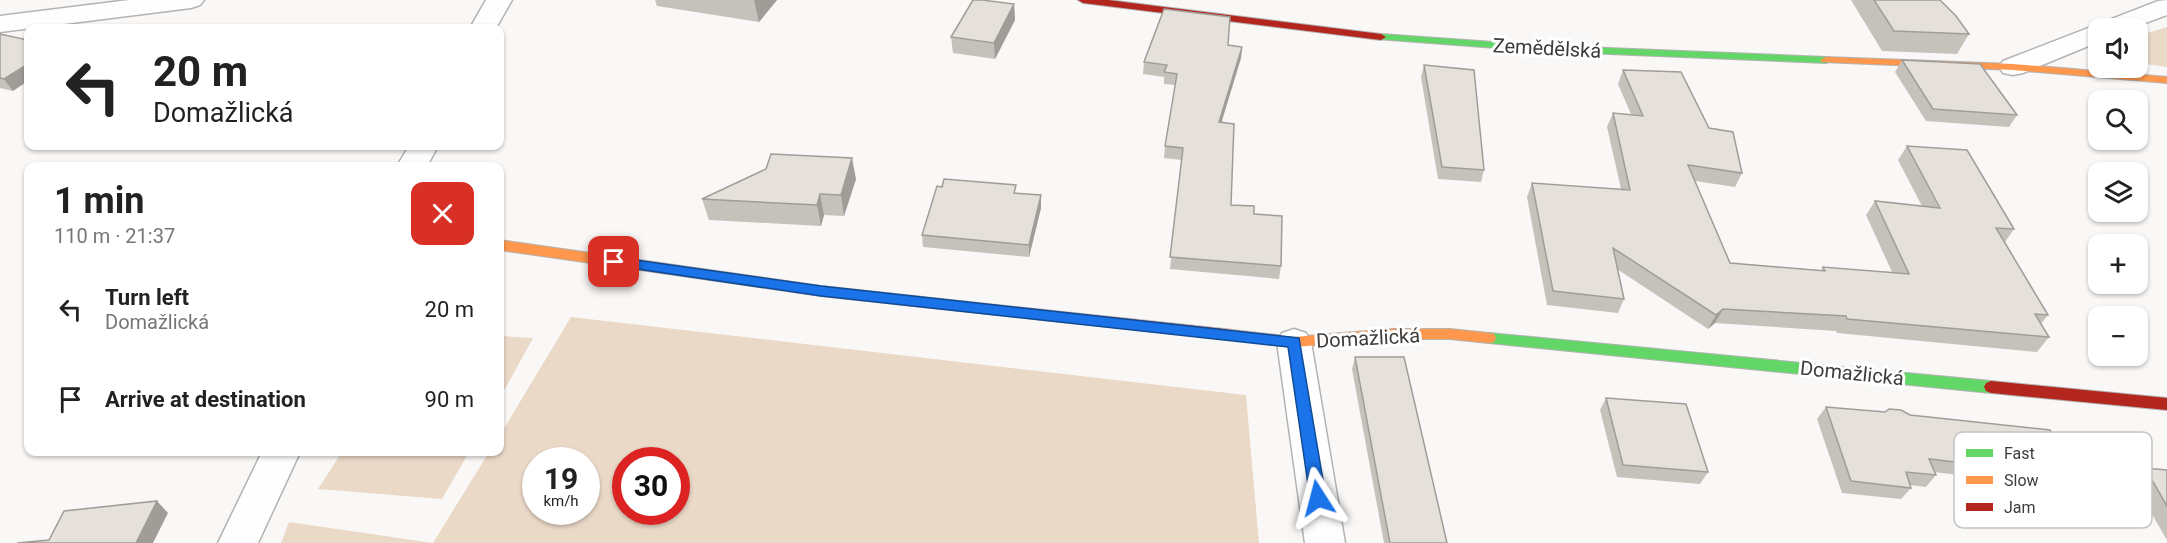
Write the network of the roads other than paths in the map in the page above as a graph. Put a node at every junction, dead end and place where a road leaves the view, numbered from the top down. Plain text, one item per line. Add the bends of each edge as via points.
1 (190, 0) edge
2 (499, 0) edge
3 (1083, 0) edge
4 (2167, 6) edge
5 (2136, 18) edge
6 (0, 24) edge
7 (485, 24) edge
8 (2088, 37) edge
9 (2013, 68) junction
10 (2167, 80) edge
11 (504, 246) edge
12 (1294, 342) junction
13 (2167, 404) edge
14 (279, 456) edge
15 (238, 543) edge
16 (1325, 543) edge

1 - 6 street
2 - 7 street
3 - 9 street, Zemědělská via 1414,40
4 - 5 street
8 - 9 street, Zemědělská
9 - 10 street, Zemědělská
11 - 12 street, Domažlická via 821,291
12 - 13 street, Domažlická via 1450,334
12 - 16 street
14 - 15 street

